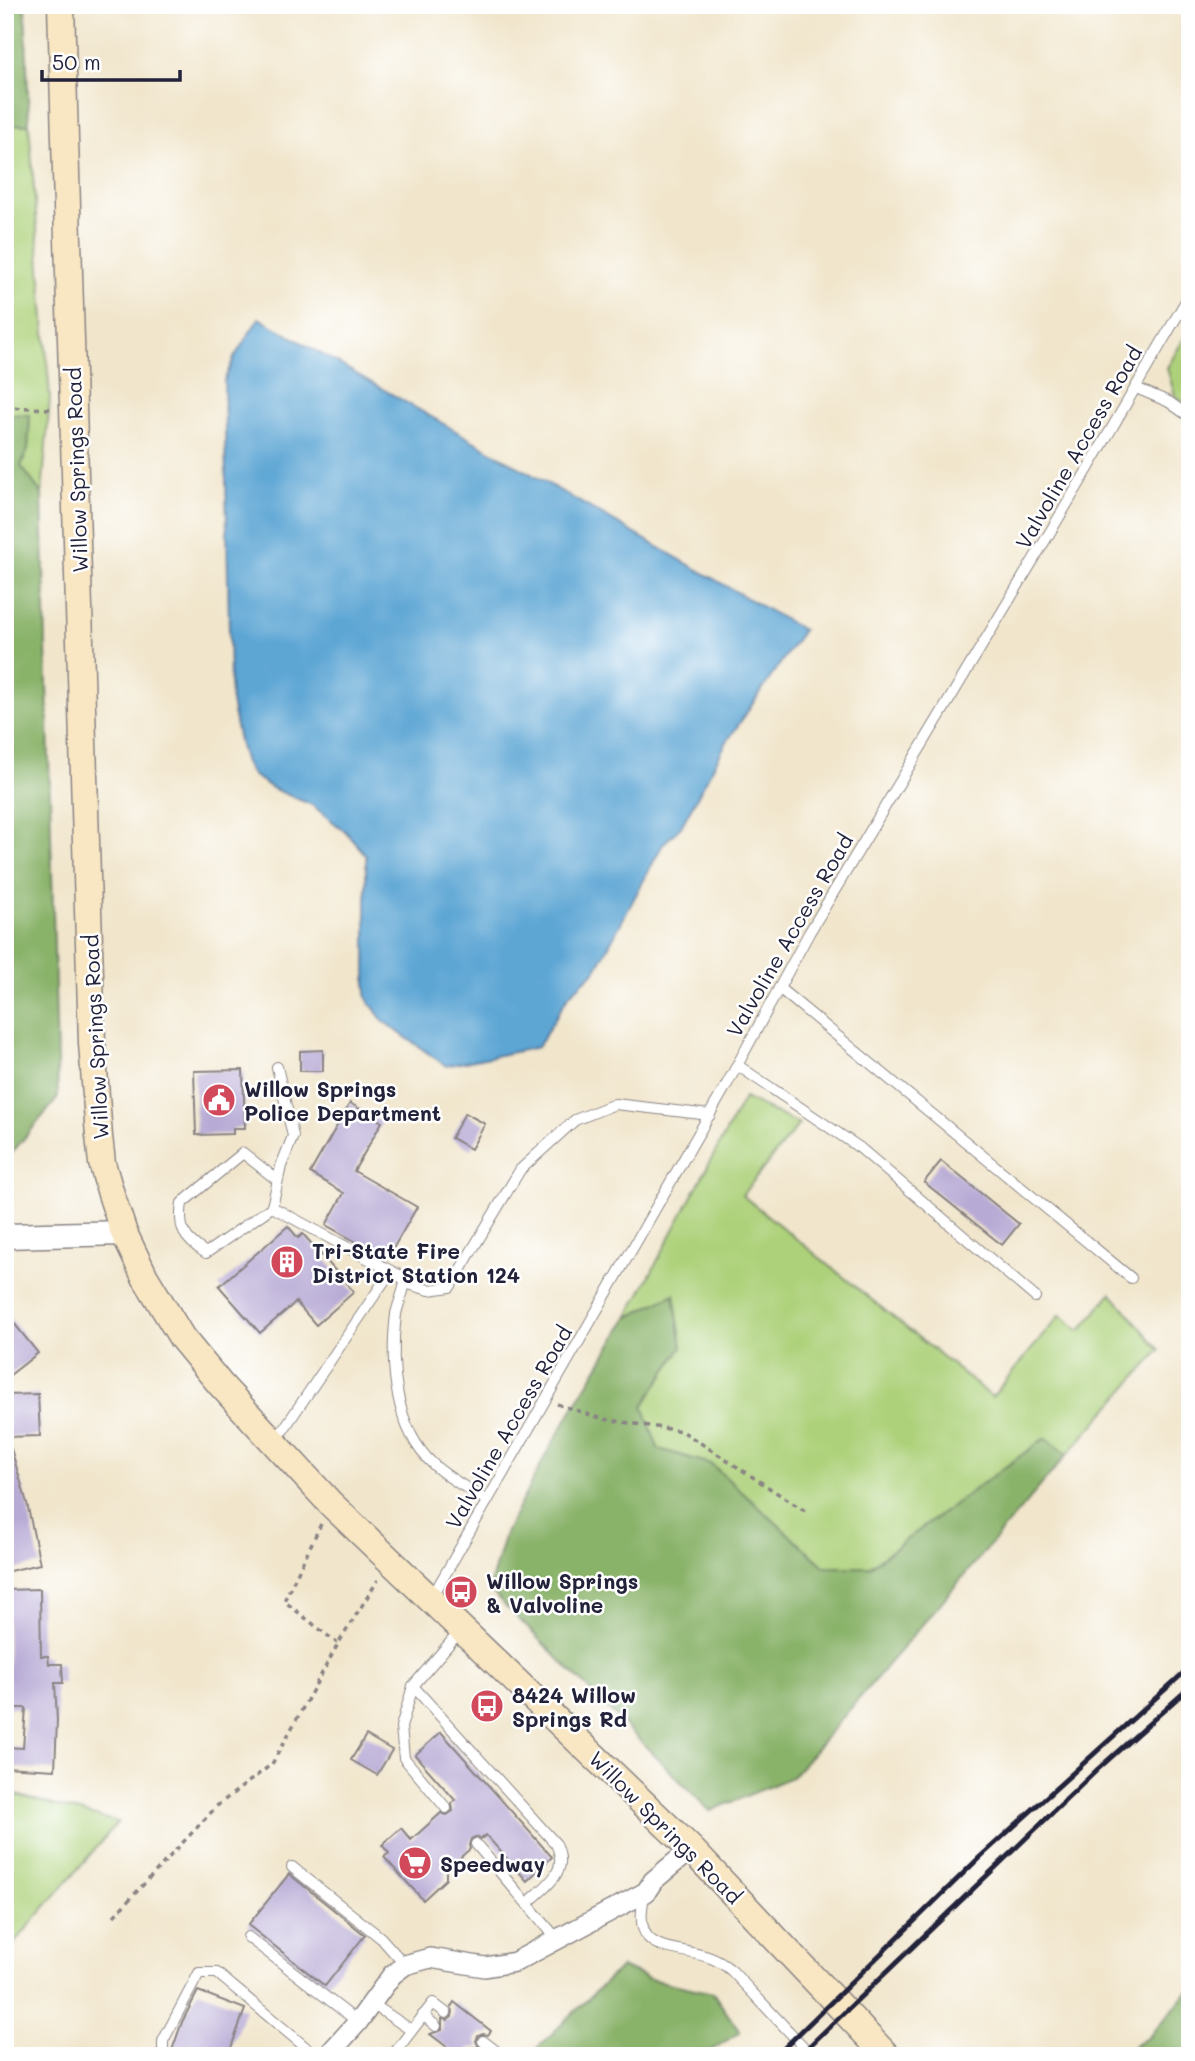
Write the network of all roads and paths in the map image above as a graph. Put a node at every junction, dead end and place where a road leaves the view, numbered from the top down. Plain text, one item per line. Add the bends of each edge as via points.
1 (61, 5) edge
2 (1190, 294) edge
3 (1136, 388) junction
4 (5, 407) edge
5 (74, 410) junction
6 (1190, 417) edge
7 (779, 988) junction
8 (737, 1065) junction
9 (277, 1067) dead end
10 (709, 1115) junction
11 (277, 1180) junction
12 (272, 1208) junction
13 (124, 1233) junction
14 (5, 1236) edge
15 (391, 1271) junction
16 (1131, 1278) dead end
17 (405, 1283) junction
18 (1035, 1297) dead end
19 (545, 1401) junction
20 (275, 1443) junction
21 (487, 1501) junction
22 (331, 1504) junction
23 (808, 1513) dead end
24 (388, 1559) junction
25 (430, 1600) junction
26 (463, 1629) junction
27 (338, 1644) junction
28 (413, 1686) junction
29 (446, 1808) dead end
30 (476, 1844) dead end
31 (691, 1849) junction
32 (292, 1867) dead end
33 (646, 1892) junction
34 (527, 1904) junction
35 (114, 1916) dead end
36 (248, 1937) dead end
37 (558, 1940) junction
38 (405, 1965) junction
39 (371, 2003) junction
40 (446, 2013) dead end
41 (423, 2015) junction
42 (358, 2022) junction
43 (436, 2026) dead end
44 (411, 2030) junction
45 (483, 2041) dead end
46 (494, 2053) edge
47 (163, 2056) edge
48 (316, 2056) edge
49 (327, 2056) edge
50 (396, 2056) edge
51 (812, 2056) edge
52 (887, 2056) edge

1 - 5 main road, Willow Springs Road
2 - 3 lane, Valvoline Access Road
3 - 6 lane
3 - 7 lane, Valvoline Access Road
4 - 5 path
5 - 13 main road, Willow Springs Road via 95,1103 102,1163
7 - 8 lane, Valvoline Access Road
7 - 16 lane
8 - 10 lane, Valvoline Access Road
8 - 18 lane via 860,1148
9 - 11 lane via 293,1136
10 - 17 lane via 615,1104 575,1120 520,1170 450,1287 429,1290
10 - 19 lane, Valvoline Access Road
11 - 12 lane
11 - 12 lane via 243,1153 182,1203 179,1220 188,1242 206,1253
12 - 15 lane
13 - 14 street
13 - 20 main road, Willow Springs Road via 183,1338
15 - 17 lane
15 - 20 lane
17 - 21 lane via 397,1311 394,1370 406,1423 433,1464
19 - 21 lane, Valvoline Access Road
19 - 23 path via 603,1419 682,1431
20 - 22 main road, Willow Springs Road
21 - 25 lane, Valvoline Access Road
22 - 24 main road, Willow Springs Road
22 - 27 path via 284,1601
24 - 25 main road, Willow Springs Road
24 - 27 path
25 - 26 main road, Willow Springs Road
26 - 28 lane
26 - 31 main road, Willow Springs Road
27 - 35 path via 272,1764 218,1805
28 - 29 lane via 401,1727 404,1758
28 - 34 lane via 556,1844 561,1865
30 - 34 lane
31 - 33 street
31 - 52 main road, Willow Springs Road
32 - 38 lane via 381,1938
33 - 37 street
33 - 51 lane via 641,1917 648,1937 665,1948 721,1963
34 - 37 lane
36 - 42 lane
37 - 38 street via 502,1966 430,1958
38 - 39 street
39 - 42 street
39 - 44 lane
40 - 41 lane via 433,2003
41 - 43 lane
41 - 44 lane
42 - 49 street
44 - 50 lane
45 - 46 lane
47 - 48 lane via 163,2041 199,1973 217,1973

